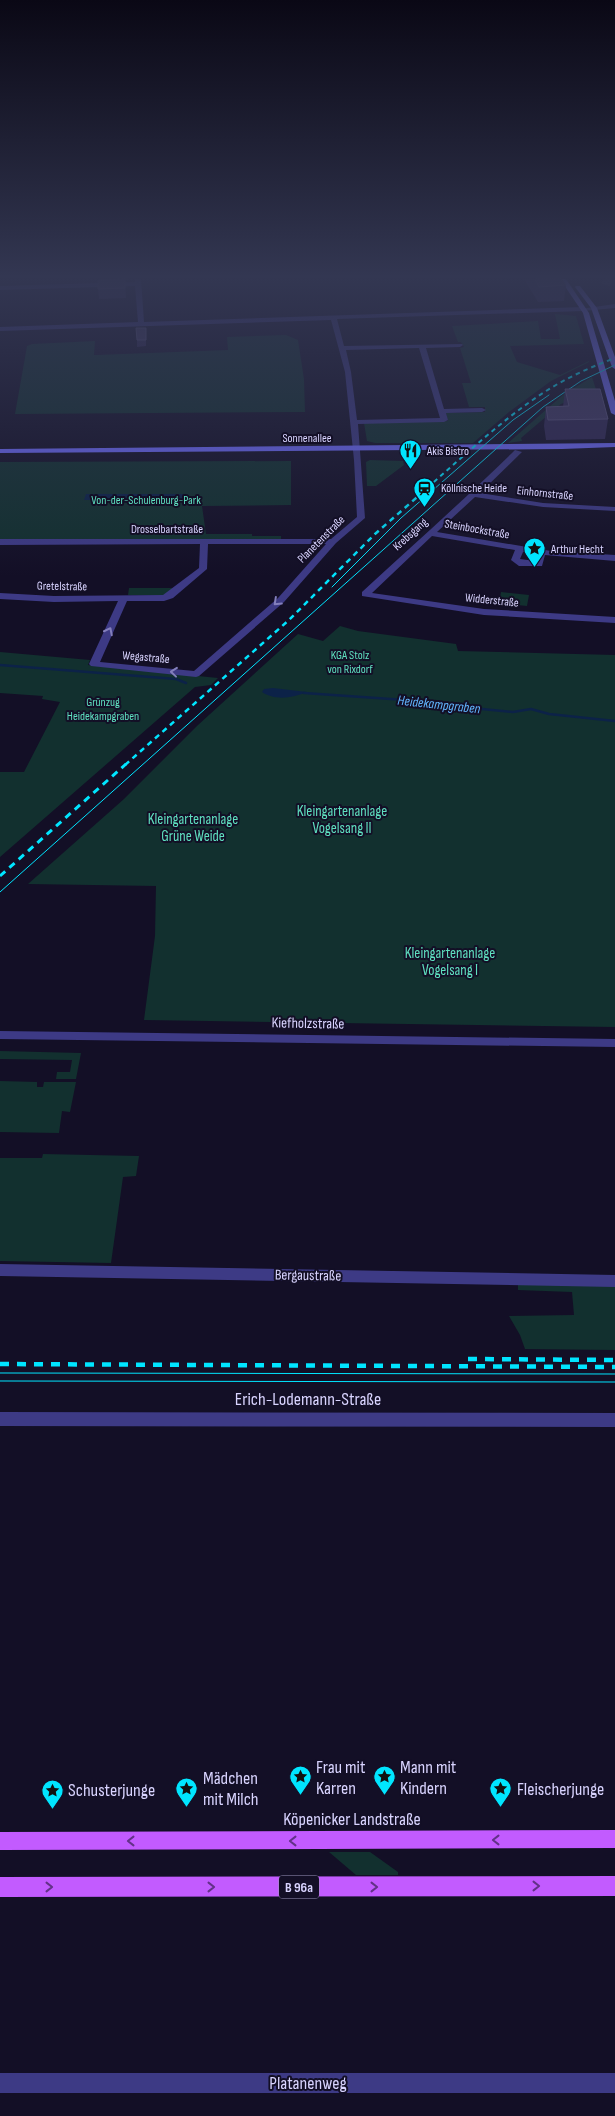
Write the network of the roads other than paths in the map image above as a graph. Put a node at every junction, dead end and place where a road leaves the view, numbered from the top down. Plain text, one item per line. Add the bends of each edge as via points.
1 (349, 378) edge
2 (432, 378) edge
3 (606, 378) edge
4 (482, 410) dead end
5 (442, 411) junction
6 (615, 413) edge
7 (353, 422) junction
8 (615, 445) edge
9 (0, 450) edge
10 (357, 451) junction
11 (518, 452) junction
12 (615, 452) edge
13 (0, 456) edge
14 (472, 494) junction
15 (615, 509) edge
16 (430, 533) junction
17 (204, 541) junction
18 (333, 541) junction
19 (0, 542) edge
20 (520, 548) junction
21 (541, 553) junction
22 (615, 558) edge
23 (367, 595) joint
24 (0, 596) edge
25 (124, 598) junction
26 (615, 620) edge
27 (196, 674) joint
28 (0, 1034) edge
29 (615, 1043) edge
30 (0, 1270) edge
31 (615, 1281) edge
32 (0, 1419) edge
33 (615, 1420) edge
34 (615, 1839) edge
35 (0, 1841) edge
36 (615, 1886) edge
37 (0, 1887) edge
38 (0, 2083) edge
39 (615, 2083) edge

1 - 7 street, Planetenstraße
2 - 5 street
3 - 6 main road
4 - 5 street
5 - 7 street via 444,420
7 - 10 street, Planetenstraße
8 - 10 main road, Sonnenallee
9 - 10 main road, Sonnenallee
10 - 11 main road, Sonnenallee
10 - 13 main road, Sonnenallee
10 - 18 street, Planetenstraße via 361,518
11 - 12 main road, Sonnenallee
11 - 14 street, Krebsgang
14 - 15 street, Einhornstraße via 543,505
14 - 16 street, Krebsgang
16 - 20 street, Steinbockstraße
16 - 23 street, Krebsgang via 366,592
17 - 18 street, Drosselbartstraße
17 - 19 street, Drosselbartstraße
17 - 25 street, Gretelstraße via 203,569 170,596
18 -> 27 street, Planetenstraße via 281,600
20 - 21 street, Steinbockstraße
20 - 21 street, Steinbockstraße via 515,560 519,563 539,564
21 - 22 street, Steinbockstraße
23 - 26 street, Widderstraße via 484,612
24 - 25 street, Gretelstraße
27 -> 25 street, Wegastraße via 94,664
28 - 29 street, Kiefholzstraße
30 - 31 street, Bergaustraße
32 - 33 street, Erich-Lodemann-Straße
34 -> 35 main road, Köpenicker Landstraße
37 -> 36 main road, B 96a
38 - 39 street, Platanenweg

